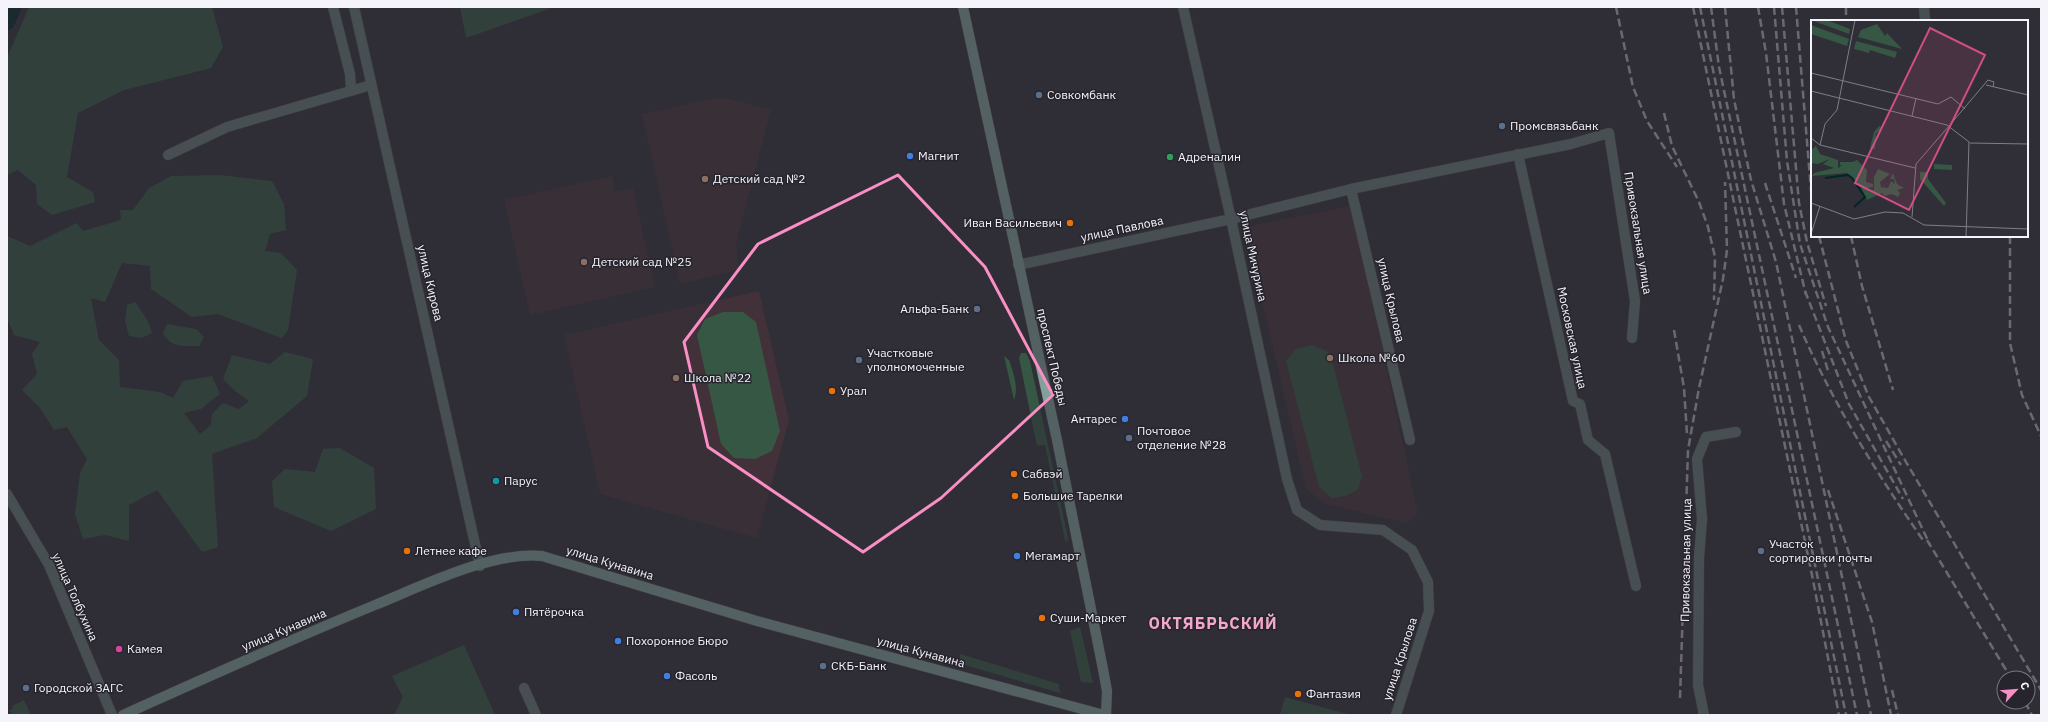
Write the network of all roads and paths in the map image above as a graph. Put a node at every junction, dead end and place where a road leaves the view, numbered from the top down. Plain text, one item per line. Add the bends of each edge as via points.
1 (333, 7) edge
2 (354, 7) edge
3 (963, 7) edge
4 (1183, 7) edge
5 (1924, 7) edge
6 (1925, 20) edge
7 (371, 85) junction
8 (351, 91) junction
9 (1609, 133) joint
10 (1518, 154) junction
11 (168, 155) dead end
12 (1351, 189) junction
13 (1232, 219) junction
14 (1018, 265) junction
15 (1632, 338) dead end
16 (1736, 432) dead end
17 (1410, 440) dead end
18 (7, 494) edge
19 (480, 566) junction
20 (1636, 586) dead end
21 (1429, 611) joint
22 (524, 688) dead end
23 (112, 715) edge
24 (123, 715) edge
25 (536, 715) edge
26 (1105, 715) edge
27 (1396, 715) edge
28 (1704, 715) edge

1 - 8 street via 350,74
2 - 7 street, улица Кирова
3 - 14 main road, проспект Победы
4 - 13 street, улица Мичурина
5 - 6 street
7 - 8 street
7 - 19 street, улица Кирова
8 - 11 street via 227,127
9 - 10 street, улица Павлова via 1571,144
9 - 15 street, Привокзальная улица via 1635,301
10 - 12 street, улица Павлова
10 - 20 street, Московская улица via 1573,401 1580,404 1588,440 1605,454
12 - 13 street, улица Павлова
12 - 17 street, улица Крылова
13 - 14 street, улица Павлова
13 - 21 street, улица Мичурина via 1287,479 1297,510 1320,525 1383,530 1412,550 1428,582
14 - 26 main road, проспект Победы via 1104,669
16 - 28 street, Привокзальная улица via 1706,437 1697,458 1702,519 1699,558 1698,685
18 - 23 street, улица Толбухина via 49,565
19 - 24 main road, улица Кунавина via 446,576 275,646
19 - 26 main road, улица Кунавина via 528,555 542,556 757,621
21 - 27 street, улица Крылова
22 - 25 street

